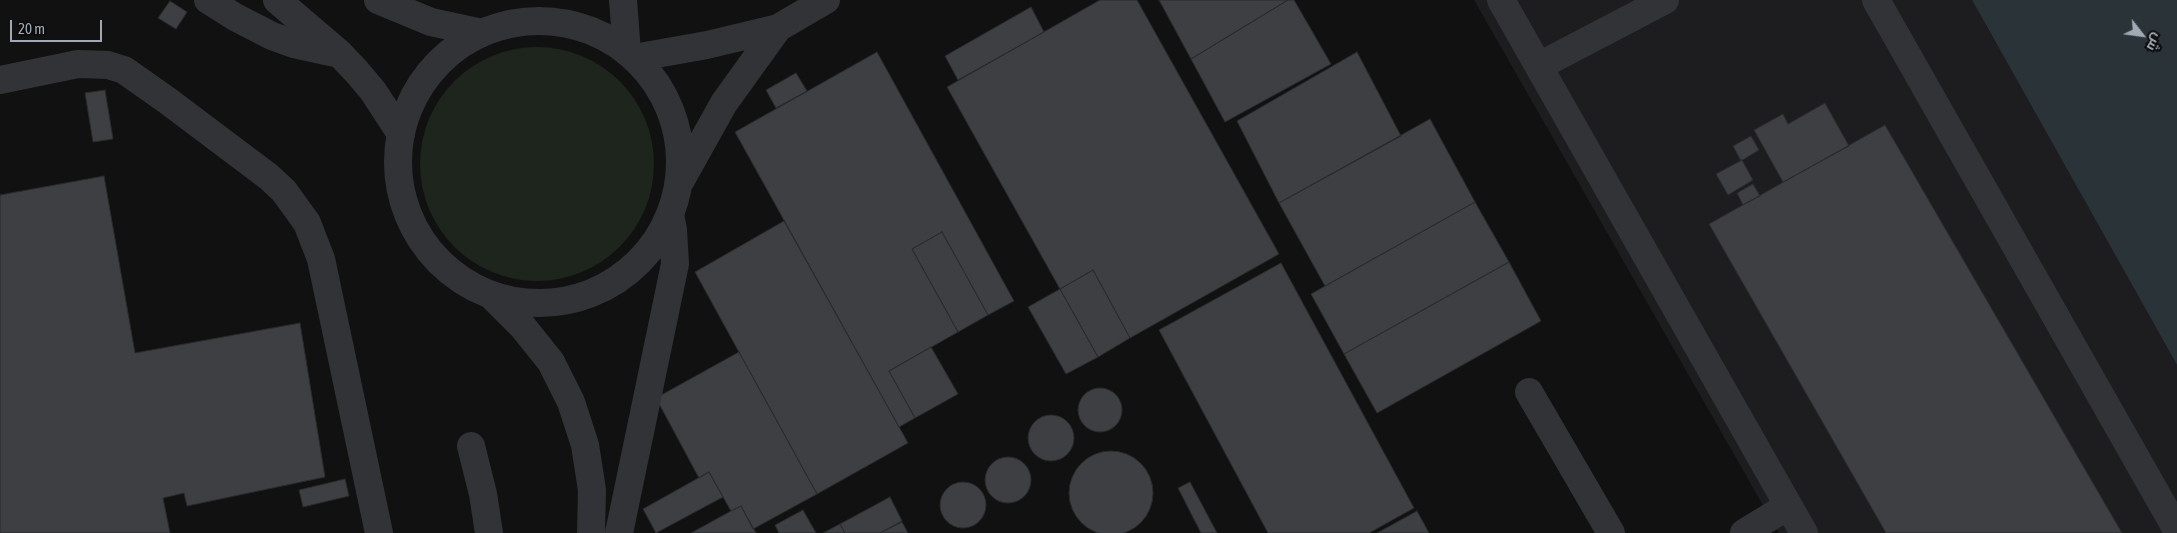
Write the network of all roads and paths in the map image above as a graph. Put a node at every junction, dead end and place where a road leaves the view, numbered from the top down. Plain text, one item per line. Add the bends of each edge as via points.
1 (208, 0) edge
2 (257, 0) edge
3 (552, 0) edge
4 (623, 0) edge
5 (826, 0) edge
6 (1501, 0) edge
7 (1665, 0) edge
8 (1876, 0) edge
9 (380, 1) edge
10 (286, 14) edge
11 (533, 21) junction
12 (778, 28) junction
13 (482, 33) junction
14 (339, 53) junction
15 (631, 55) junction
16 (1539, 66) junction
17 (0, 80) edge
18 (401, 134) junction
19 (678, 185) junction
20 (670, 214) junction
21 (491, 295) junction
22 (1529, 392) dead end
23 (471, 446) dead end
24 (1788, 506) junction
25 (2177, 530) edge
26 (379, 533) edge
27 (489, 533) edge
28 (591, 533) edge
29 (619, 533) edge
30 (1611, 533) edge
31 (1744, 533) edge
32 (1804, 533) edge

1 - 10 lane via 235,17
2 - 10 lane
3 - 11 lane
4 - 15 lane
5 - 12 lane
6 - 16 lane
7 - 16 lane
8 - 25 lane
9 - 13 lane via 431,22
10 - 14 lane
10 - 14 lane via 301,46
11 - 13 lane
11 - 15 lane via 583,28 606,38
12 - 15 lane via 707,45
12 - 19 lane via 724,104
13 - 18 lane via 458,47 432,71 409,109
14 - 18 lane via 373,91
15 - 19 lane via 653,78 667,103 676,129 680,157
16 - 24 lane
17 - 26 lane via 78,64 108,65 124,70 284,191 307,222 321,259
18 - 21 lane via 398,168 403,201 416,232 435,259 461,280
19 - 20 lane
20 - 21 lane via 655,241 635,265 610,284 582,297 552,303 521,303
20 - 29 lane via 675,247 673,273
21 - 28 lane via 524,327 551,362 571,402 585,445 592,490
22 - 30 lane
23 - 27 lane
24 - 31 lane
24 - 32 lane

